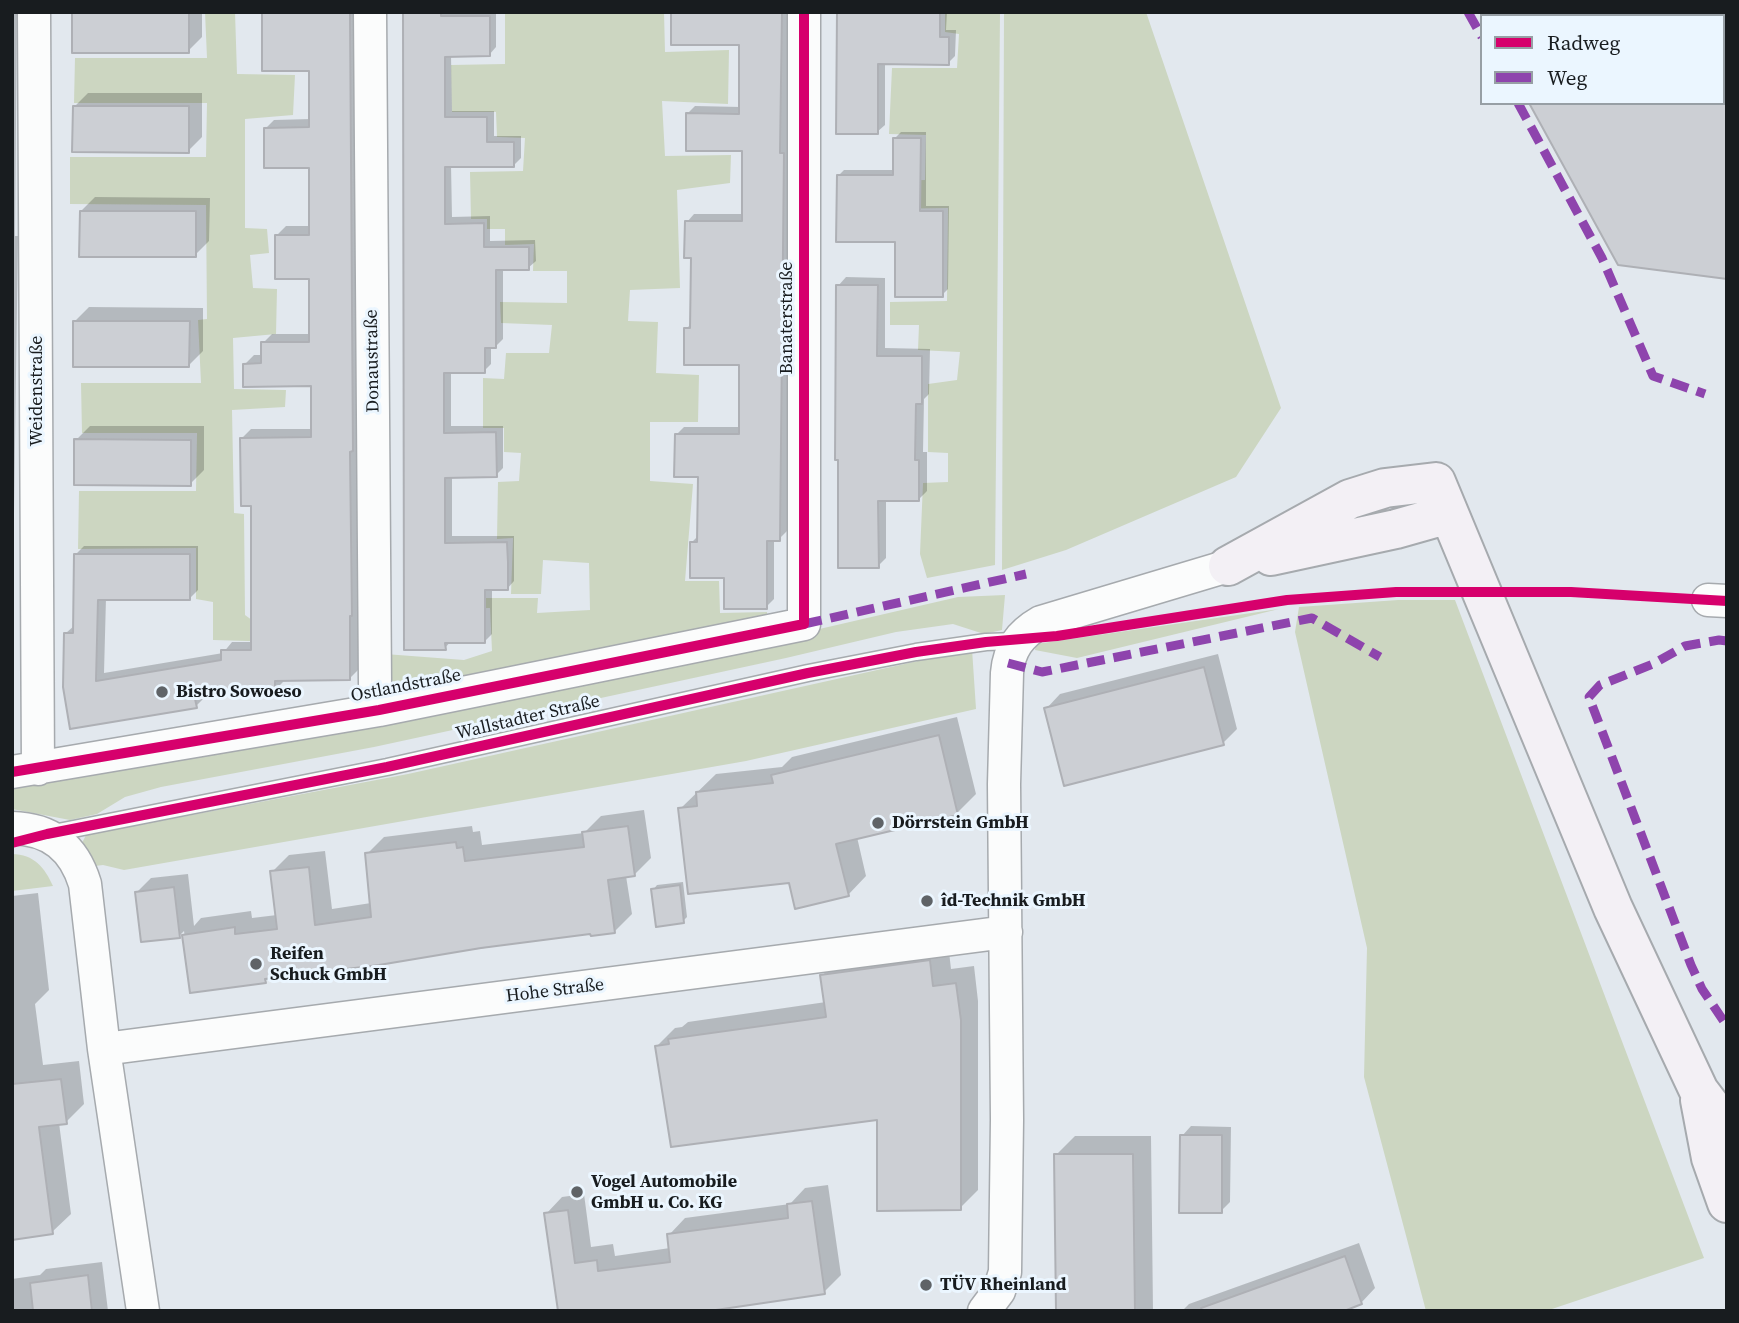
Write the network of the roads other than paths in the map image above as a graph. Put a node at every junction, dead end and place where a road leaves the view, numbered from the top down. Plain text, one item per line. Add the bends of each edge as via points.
1 (34, 12) edge
2 (370, 12) edge
3 (804, 12) edge
4 (1228, 566) joint
5 (804, 624) joint
6 (1016, 641) junction
7 (379, 710) junction
8 (25, 771) edge
9 (12, 828) edge
10 (47, 834) junction
11 (1006, 932) junction
12 (104, 1049) junction
13 (1699, 1091) junction
14 (1727, 1128) edge
15 (1727, 1203) edge
16 (143, 1311) edge
17 (984, 1311) edge

1 - 8 street, Weidenstraße
2 - 7 street, Donaustraße
3 - 5 street, Banaterstraße
4 - 6 street via 1041,622
4 - 13 main road via 1350,499 1385,488 1442,498 1613,908
5 - 7 street, Ostlandstraße
6 - 10 lane, Wallstadter Straße via 916,652 808,673 387,767
6 - 11 street via 1007,663
7 - 8 street, Ostlandstraße
9 - 10 street, Wallstadter Straße
10 - 12 street via 69,851 82,872
11 - 12 street, Hohe Straße
11 - 17 street via 1005,1272 999,1291
12 - 16 street
13 - 14 main road
13 - 15 main road via 1712,1158

